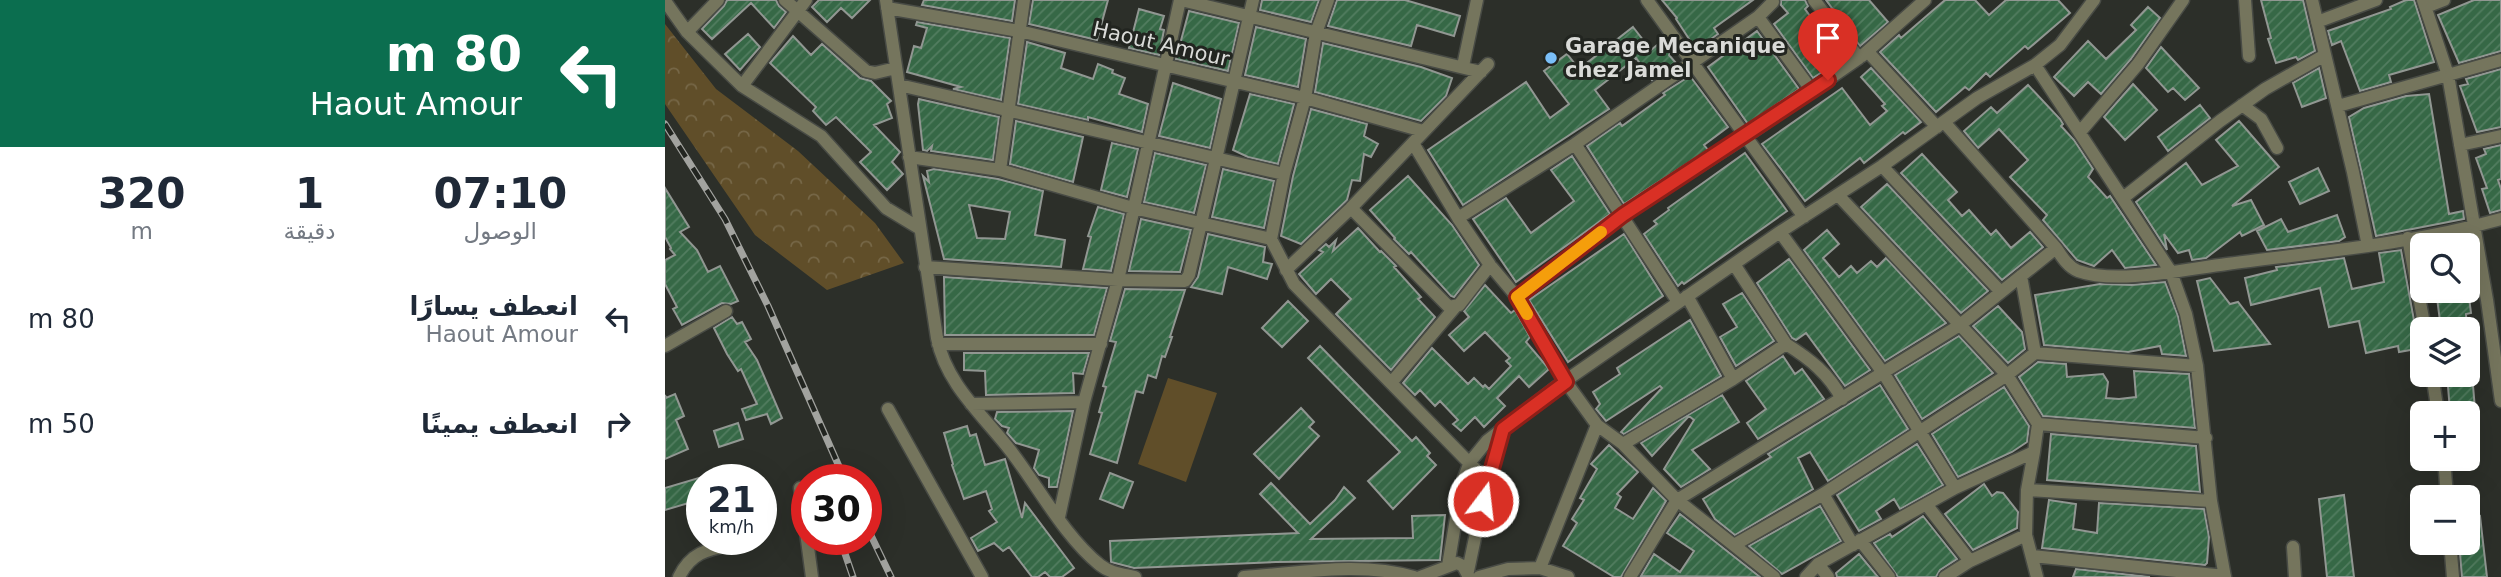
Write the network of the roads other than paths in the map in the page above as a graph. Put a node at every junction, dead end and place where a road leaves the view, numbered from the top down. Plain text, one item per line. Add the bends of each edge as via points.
1 (718, 0) edge
2 (785, 0) edge
3 (806, 0) edge
4 (1024, 0) edge
5 (1180, 0) edge
6 (1253, 0) edge
7 (1328, 0) edge
8 (1477, 0) edge
9 (1647, 0) edge
10 (1814, 0) edge
11 (1925, 0) edge
12 (2094, 0) edge
13 (2183, 0) edge
14 (2245, 0) edge
15 (2312, 0) edge
16 (2376, 0) edge
17 (2444, 0) edge
18 (665, 1) edge
19 (1773, 2) edge
20 (886, 4) edge
21 (2425, 4) edge
22 (797, 12) junction
23 (1249, 16) junction
24 (1758, 17) junction
25 (2317, 22) junction
26 (1019, 31) junction
27 (687, 32) junction
28 (1316, 33) junction
29 (1864, 55) junction
30 (2325, 55) junction
31 (2249, 56) dead end
32 (2501, 60) edge
33 (1692, 63) junction
34 (1165, 65) junction
35 (2035, 65) junction
36 (1463, 66) junction
37 (896, 68) junction
38 (2448, 75) junction
39 (1234, 81) junction
40 (899, 85) junction
41 (742, 86) junction
42 (1812, 91) junction
43 (1305, 98) junction
44 (2242, 105) junction
45 (2338, 106) junction
46 (1008, 110) junction
47 (1941, 125) junction
48 (1423, 131) junction
49 (2080, 132) junction
50 (1745, 136) junction
51 (2501, 136) edge
52 (1149, 142) junction
53 (1413, 142) junction
54 (1575, 144) junction
55 (2460, 145) junction
56 (2277, 148) dead end
57 (909, 157) junction
58 (1217, 158) junction
59 (1882, 166) junction
60 (1000, 170) junction
61 (1285, 174) junction
62 (1838, 195) junction
63 (2123, 198) junction
64 (1133, 208) junction
65 (1351, 208) junction
66 (1623, 215) junction
67 (1804, 217) junction
68 (1458, 218) junction
69 (2501, 219) edge
70 (1201, 222) junction
71 (2474, 226) junction
72 (919, 228) junction
73 (1780, 232) junction
74 (2408, 238) junction
75 (1271, 239) junction
76 (2368, 246) junction
77 (2056, 248) junction
78 (1734, 264) junction
79 (1490, 265) junction
80 (925, 267) junction
81 (1286, 270) junction
82 (2171, 272) junction
83 (2021, 276) junction
84 (1118, 280) junction
85 (2001, 292) junction
86 (2501, 296) edge
87 (1517, 297) junction
88 (1683, 299) junction
89 (2487, 299) junction
90 (1456, 306) junction
91 (726, 311) dead end
92 (2423, 317) edge
93 (1961, 325) junction
94 (938, 344) junction
95 (1101, 344) junction
96 (1786, 344) junction
97 (665, 345) edge
98 (2035, 353) junction
99 (2197, 366) junction
100 (1884, 373) junction
101 (2007, 375) junction
102 (1733, 379) junction
103 (1566, 382) junction
104 (1391, 383) junction
105 (1842, 399) junction
106 (2501, 401) edge
107 (1084, 402) junction
108 (971, 404) junction
109 (888, 409) dead end
110 (2038, 424) junction
111 (1597, 425) junction
112 (1503, 429) junction
113 (1921, 430) junction
114 (2206, 438) junction
115 (1623, 444) junction
116 (2034, 452) junction
117 (1470, 462) junction
118 (1487, 481) junction
119 (1955, 488) junction
120 (2027, 490) junction
121 (1823, 494) junction
122 (1677, 500) junction
123 (2211, 501) junction
124 (1926, 504) junction
125 (1059, 517) junction
126 (2026, 535) junction
127 (1856, 542) junction
128 (1734, 545) junction
129 (2293, 547) dead end
130 (696, 555) edge
131 (809, 555) edge
132 (2451, 555) edge
133 (2032, 556) junction
134 (1970, 561) junction
135 (1818, 564) junction
136 (1448, 566) junction
137 (1540, 568) junction
138 (2137, 572) edge
139 (1472, 575) edge
140 (1260, 576) edge
141 (2225, 576) edge
142 (679, 577) edge
143 (812, 577) edge
144 (982, 577) edge
145 (1135, 577) edge
146 (1244, 577) edge
147 (1414, 577) edge
148 (1420, 577) edge
149 (1568, 577) edge
150 (1630, 577) edge
151 (1774, 577) edge
152 (1806, 577) edge
153 (1828, 577) edge
154 (1889, 577) edge
155 (1945, 577) edge
156 (2037, 577) edge
157 (2295, 577) edge
158 (2453, 577) edge

1 - 27 street
2 - 22 street
3 - 22 street
4 - 26 street
5 - 23 street
5 - 34 street
6 - 23 street
7 - 28 street
8 - 36 street
9 - 33 street
10 - 29 street
11 - 29 street
12 - 35 street via 2060,45
13 - 49 street via 2138,64
14 - 31 street
15 - 25 street
16 - 25 street
17 - 21 street
18 - 27 street
19 - 24 street
20 - 26 street, Haout Amour
20 - 37 street
21 - 38 street
22 - 37 street via 866,71
22 - 41 street
23 - 28 street
23 - 39 street
24 - 33 street
24 - 42 street
25 - 30 street
26 - 34 street, Haout Amour
26 - 46 street
27 - 41 street
28 - 36 street
28 - 43 street
29 - 42 street
29 - 47 street
30 - 44 street
30 - 45 street
32 - 38 street
33 - 50 street
33 - 54 street
34 - 39 street, Haout Amour
34 - 52 street
35 - 47 street
35 - 49 street
36 - 48 street via 1485,68
37 - 40 street
38 - 45 street
38 - 55 street
39 - 43 street, Haout Amour
39 - 58 street
40 - 46 street
40 - 57 street
41 - 72 street via 821,136 886,208
42 - 50 street
43 - 48 street, Haout Amour
43 - 61 street
44 - 56 street via 2262,118
44 - 63 street
45 - 76 street
46 - 52 street
46 - 60 street
47 - 59 street
47 - 77 street
48 - 53 street
49 - 63 street
50 - 66 street
50 - 67 street
51 - 55 street
52 - 58 street
52 - 64 street
53 - 65 street
53 - 68 street
54 - 66 street
54 - 68 street
55 - 71 street
57 - 60 street
57 - 72 street
58 - 61 street
58 - 70 street
59 - 62 street
59 - 85 street
60 - 64 street
61 - 75 street
62 - 67 street
62 - 93 street
63 - 82 street
64 - 70 street
64 - 84 street
65 - 81 street
65 - 90 street via 1446,305
66 - 87 street
66 - 88 street
67 - 73 street
68 - 79 street
69 - 71 street
70 - 75 street
70 - 84 street via 1185,281
71 - 74 street
71 - 89 street
72 - 80 street
73 - 78 street
73 - 100 street
74 - 76 street
74 - 92 street
75 - 81 street
76 - 82 street
77 - 82 street via 2081,272 2111,276
77 - 83 street
78 - 88 street
78 - 96 street
79 - 87 street
79 - 90 street
80 - 84 street
80 - 94 street
81 - 104 street via 1294,284
82 - 99 street
83 - 85 street
83 - 98 street
84 - 95 street
85 - 93 street
86 - 89 street
87 - 103 street
88 - 102 street
88 - 103 street
89 - 106 street
90 - 104 street
91 - 97 street
93 - 100 street
93 - 101 street
94 - 95 street
94 - 108 street via 950,374
95 - 107 street
96 - 102 street
96 - 105 street via 1819,368
98 - 99 street
98 - 101 street
99 - 114 street
100 - 105 street
100 - 113 street
101 - 110 street
101 - 113 street
102 - 115 street
103 - 111 street
103 - 112 street
104 - 117 street
105 - 122 street
107 - 108 street
107 - 125 street
108 - 125 street
109 - 144 street
110 - 114 street
110 - 116 street
111 - 115 street
111 - 137 street
112 - 117 street
112 - 118 street
113 - 119 street
113 - 121 street
114 - 123 street
115 - 122 street
116 - 119 street
116 - 120 street
117 - 118 street
117 - 136 street
118 - 139 street
119 - 124 street
120 - 123 street
120 - 126 street
121 - 127 street
121 - 128 street
122 - 128 street
122 - 150 street
123 - 141 street
124 - 127 street
124 - 134 street
125 - 145 street via 1101,565
126 - 133 street
126 - 134 street
127 - 135 street
127 - 154 street
128 - 151 street
129 - 157 street
130 - 142 street
131 - 143 street
132 - 158 street
133 - 138 street
133 - 156 street
134 - 155 street
135 - 152 street
135 - 153 street
136 - 139 street via 1460,564
136 - 148 street
137 - 139 street
137 - 149 street
138 - 141 street
140 - 146 street
140 - 147 street via 1378,569

